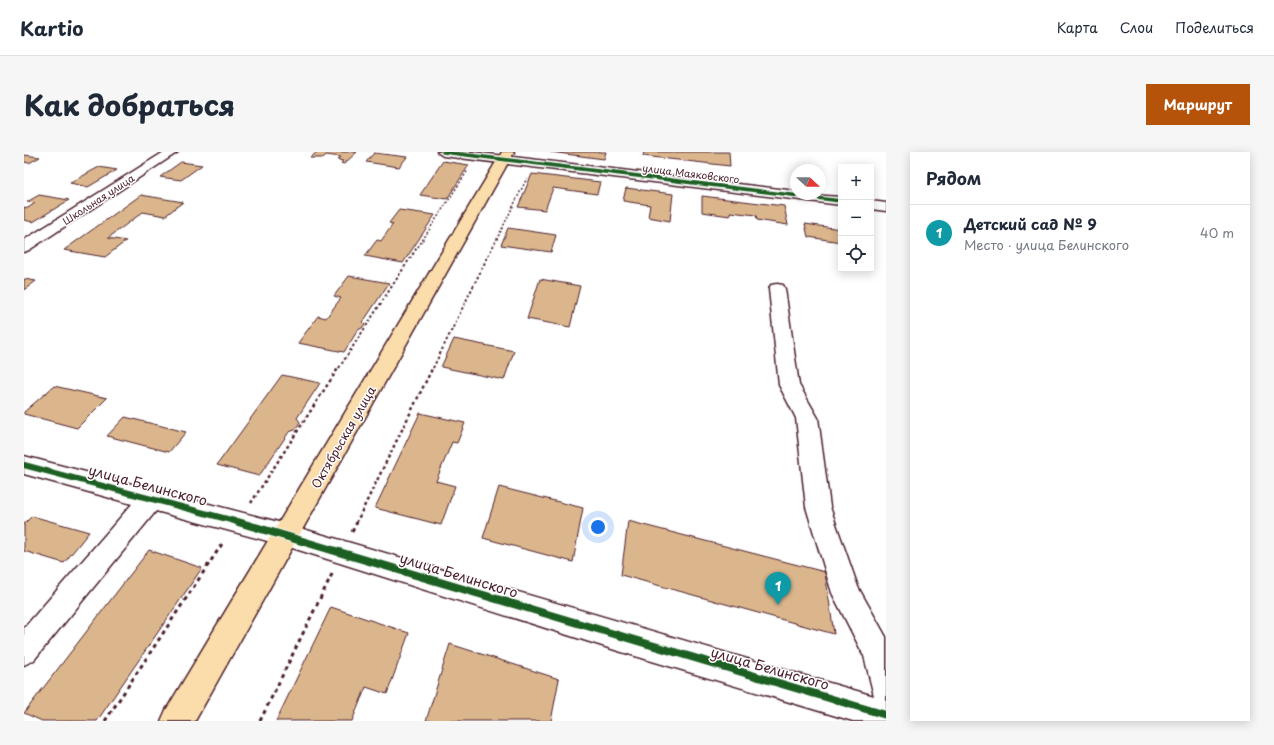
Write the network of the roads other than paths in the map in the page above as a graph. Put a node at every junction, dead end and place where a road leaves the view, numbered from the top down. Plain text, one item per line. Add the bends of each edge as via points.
1 (172, 152) edge
2 (443, 152) edge
3 (506, 156) edge
4 (838, 201) edge
5 (874, 205) edge
6 (886, 207) edge
7 (24, 247) edge
8 (777, 289) dead end
9 (24, 465) edge
10 (150, 498) junction
11 (286, 535) junction
12 (24, 650) edge
13 (886, 687) edge
14 (886, 715) edge
15 (177, 721) edge

1 - 7 street, Школьная улица
2 - 3 street, улица Маяковского
3 - 4 street, улица Маяковского via 534,164
3 - 11 main road, Октябрьская улица
5 - 6 street
8 - 13 street via 789,385 807,418 818,507 846,593 878,652
9 - 10 street, улица Белинского
10 - 11 street, улица Белинского
10 - 12 street
11 - 14 street, улица Белинского
11 - 15 main road, Октябрьская улица

